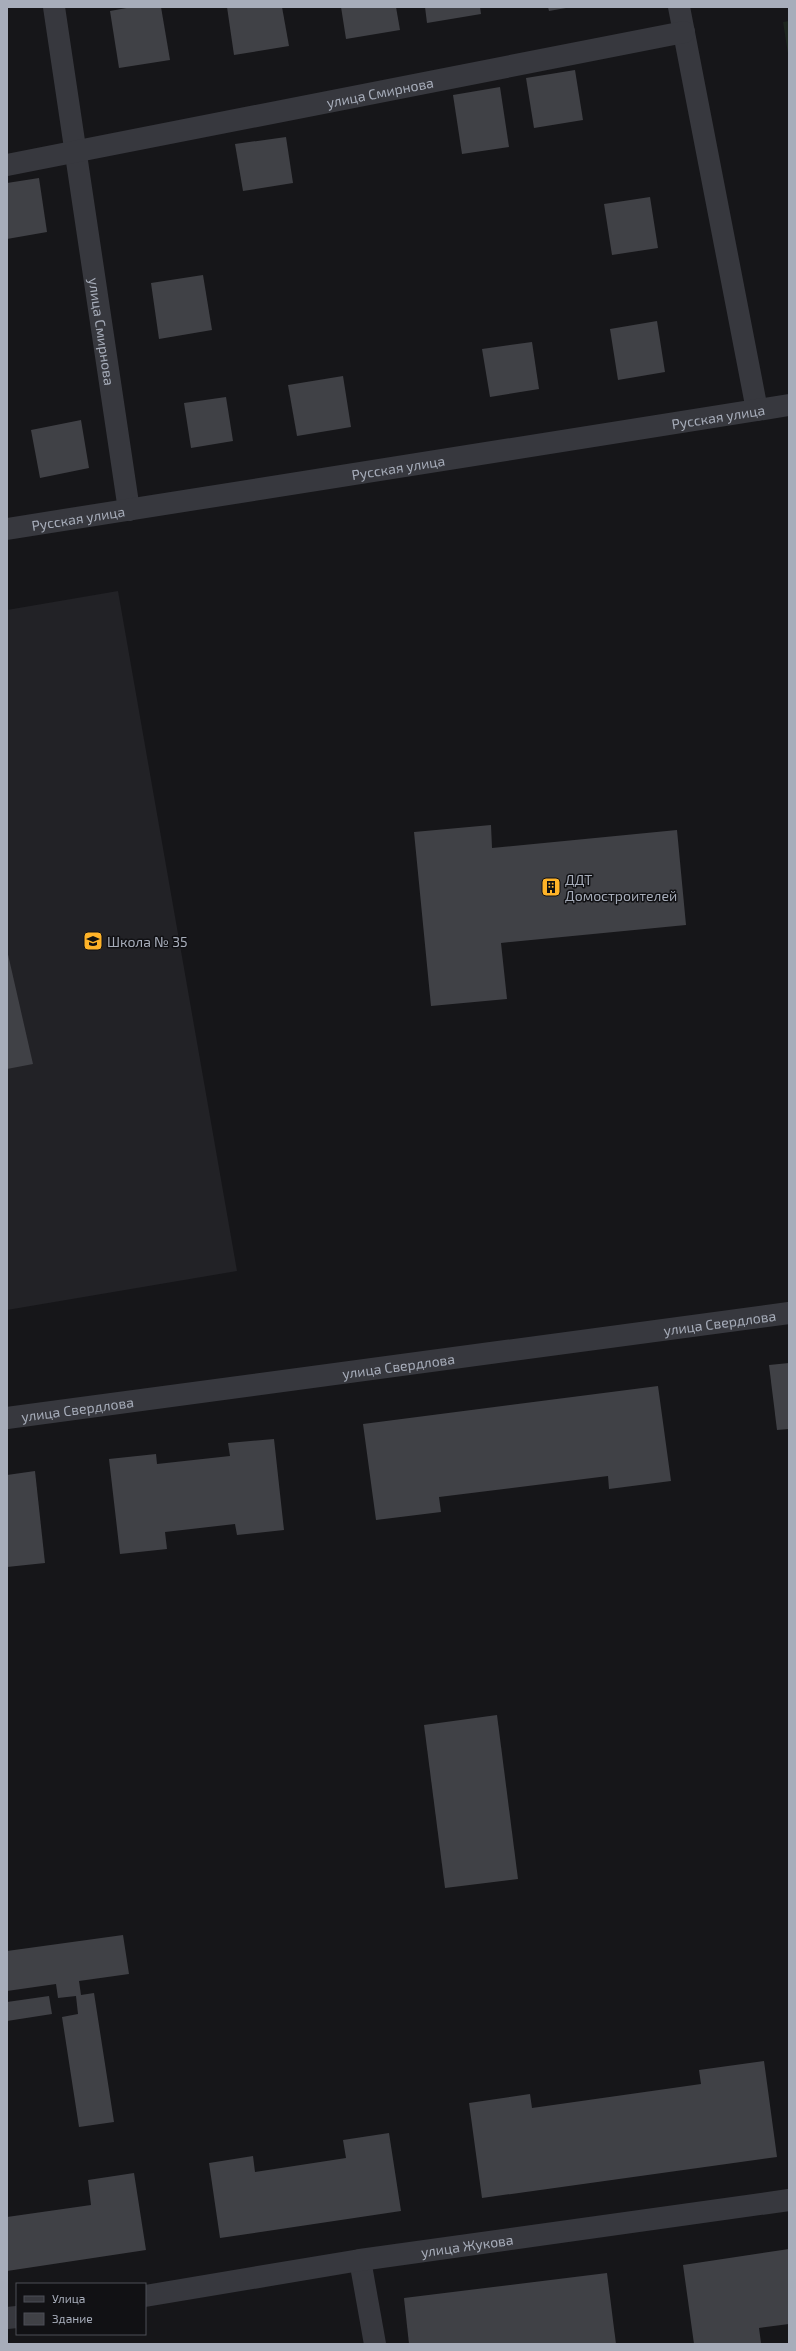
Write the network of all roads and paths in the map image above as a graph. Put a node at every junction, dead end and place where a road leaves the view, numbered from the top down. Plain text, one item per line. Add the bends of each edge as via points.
1 (54, 7) edge
2 (679, 7) edge
3 (684, 32) junction
4 (75, 152) junction
5 (7, 165) edge
6 (789, 405) edge
7 (757, 410) junction
8 (130, 510) junction
9 (7, 529) edge
10 (789, 1313) edge
11 (7, 1418) edge
12 (789, 2200) edge
13 (360, 2260) junction
14 (146, 2296) edge
15 (375, 2344) edge

1 - 4 street, улица Смирнова
2 - 3 street
3 - 4 street, улица Смирнова
3 - 7 street
4 - 5 street, улица Смирнова
4 - 8 street, улица Смирнова
6 - 7 street, Русская улица
7 - 8 street, Русская улица
8 - 9 street, Русская улица
10 - 11 street, улица Свердлова
12 - 13 street, улица Жукова
13 - 14 street, улица Жукова
13 - 15 street

